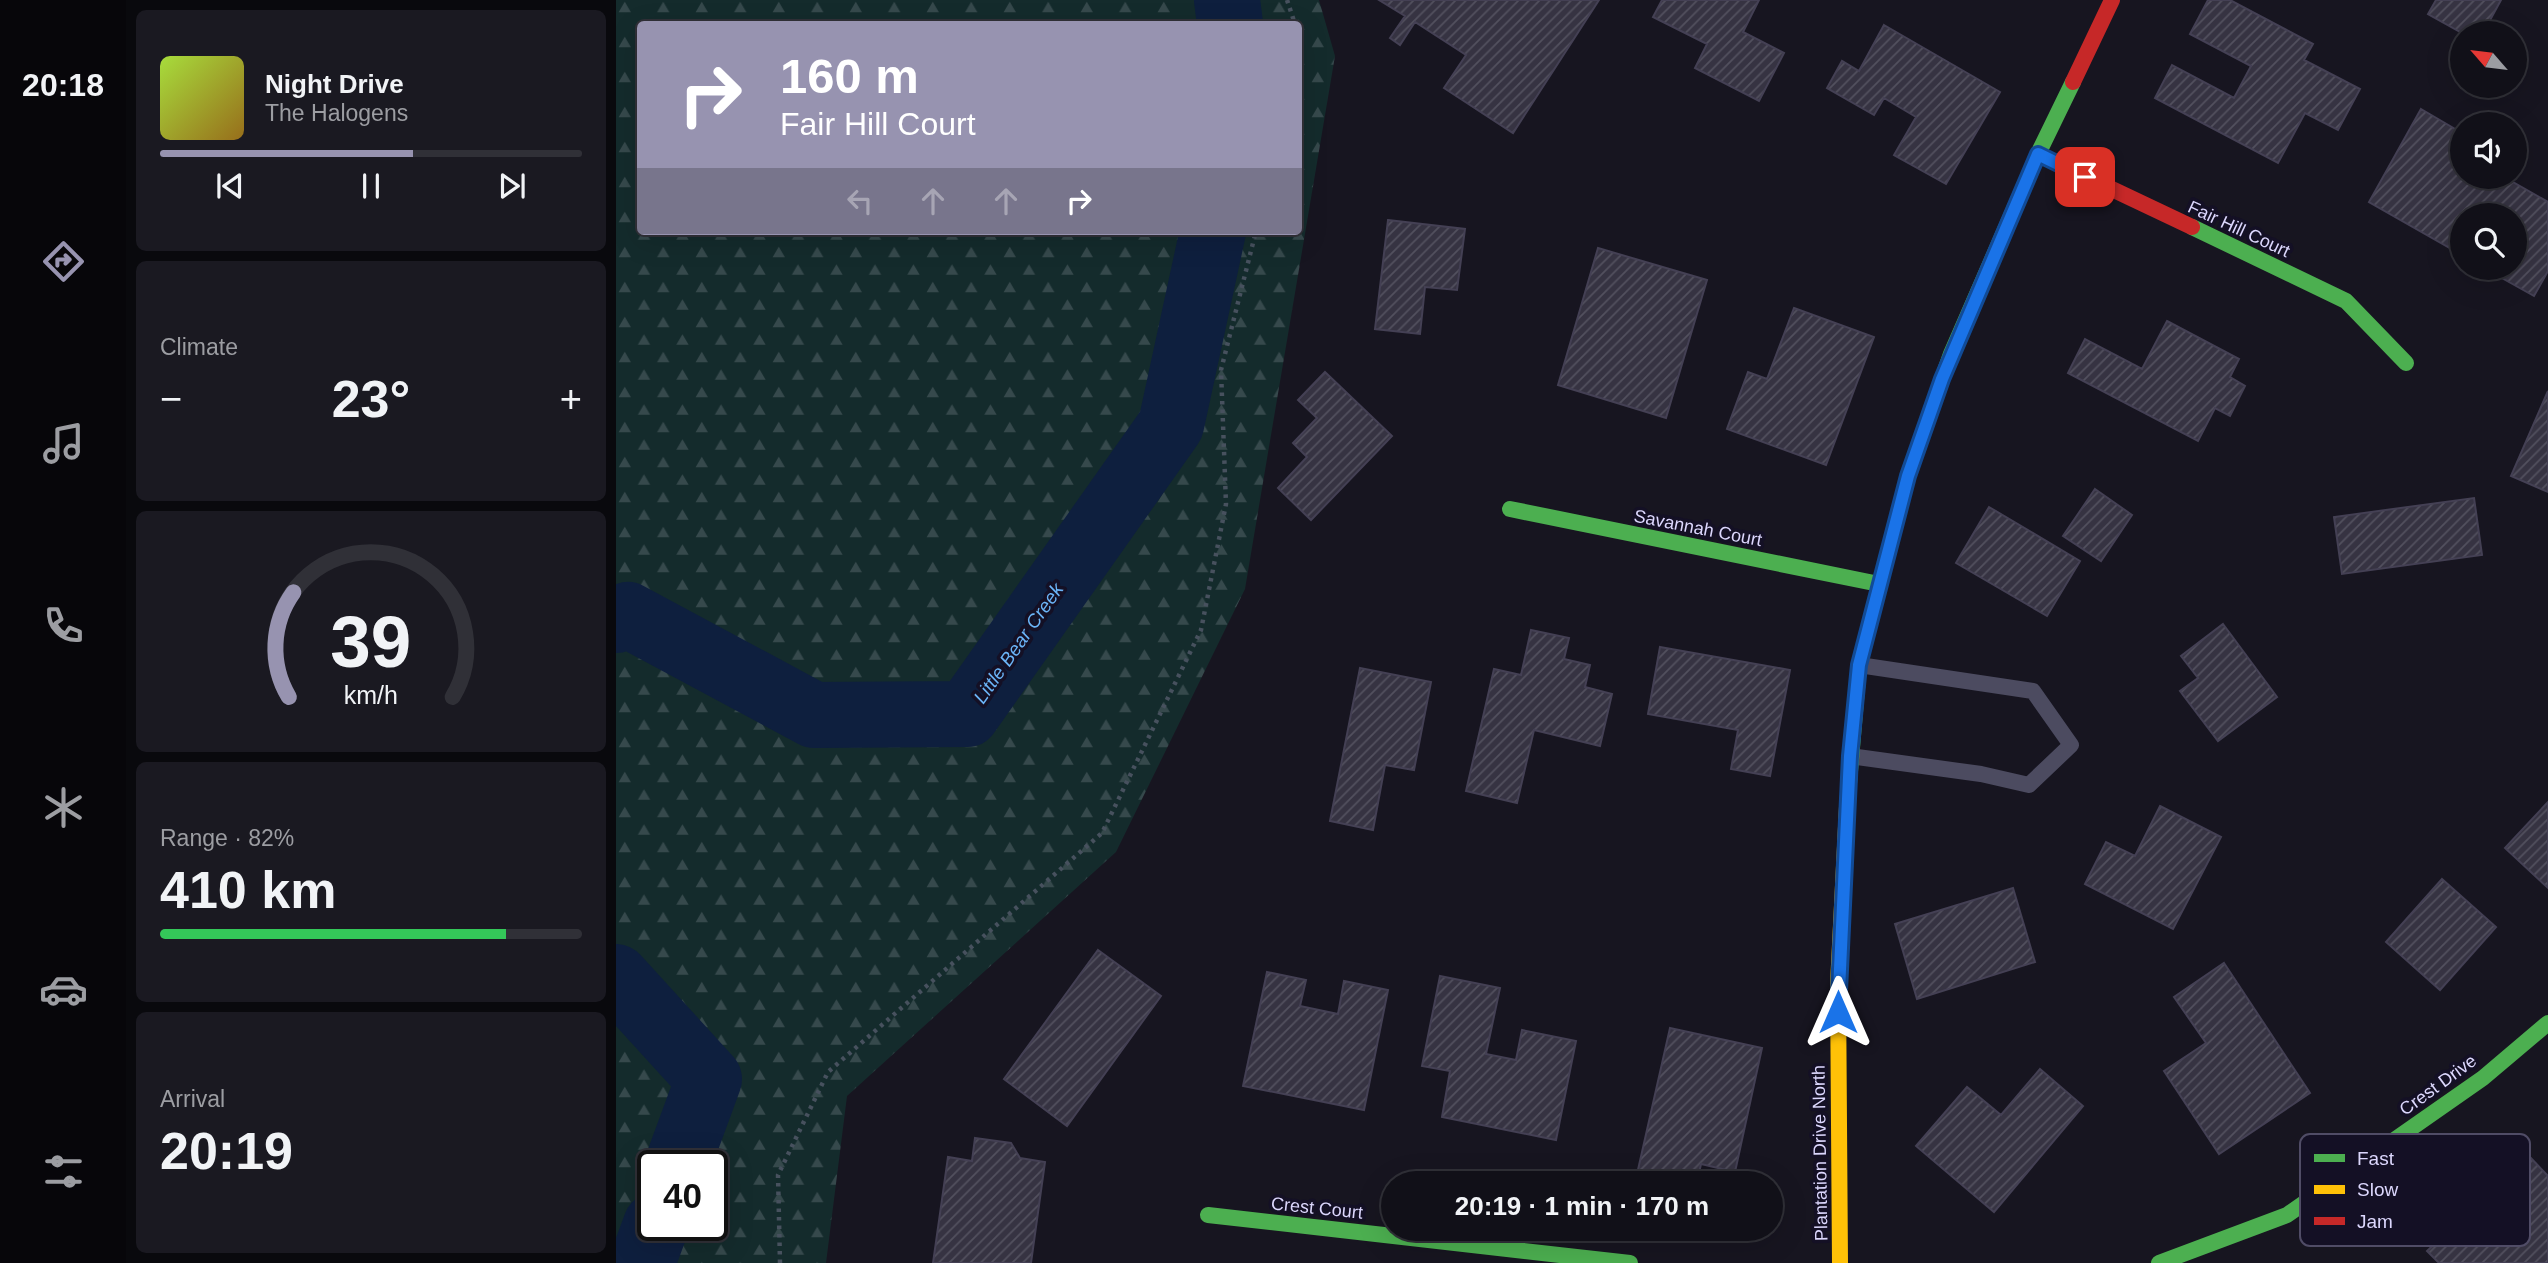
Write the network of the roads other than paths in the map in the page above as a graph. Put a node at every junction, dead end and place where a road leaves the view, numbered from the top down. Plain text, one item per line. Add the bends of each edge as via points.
1 (2112, 0) edge
2 (2038, 154) junction
3 (2406, 363) dead end
4 (1510, 509) dead end
5 (1879, 584) junction
6 (1859, 665) junction
7 (1850, 756) junction
8 (2548, 1023) edge
9 (2403, 1134) edge
10 (2300, 1206) edge
11 (1208, 1215) dead end
12 (1630, 1263) edge
13 (1840, 1263) edge
14 (2159, 1263) edge

1 - 2 street, Plantation Drive North
2 - 3 street, Fair Hill Court via 2346,301
2 - 5 street, Plantation Drive North via 1951,354 1908,476
4 - 5 street, Savannah Court
5 - 6 street, Plantation Drive North
6 - 7 street, Plantation Drive North
6 - 7 lane via 2033,691 2071,745 2029,785
7 - 13 street, Plantation Drive North via 1838,984
8 - 9 street, Crest Drive via 2483,1078
10 - 14 street, Crest Drive via 2287,1215
11 - 12 street, Crest Court

